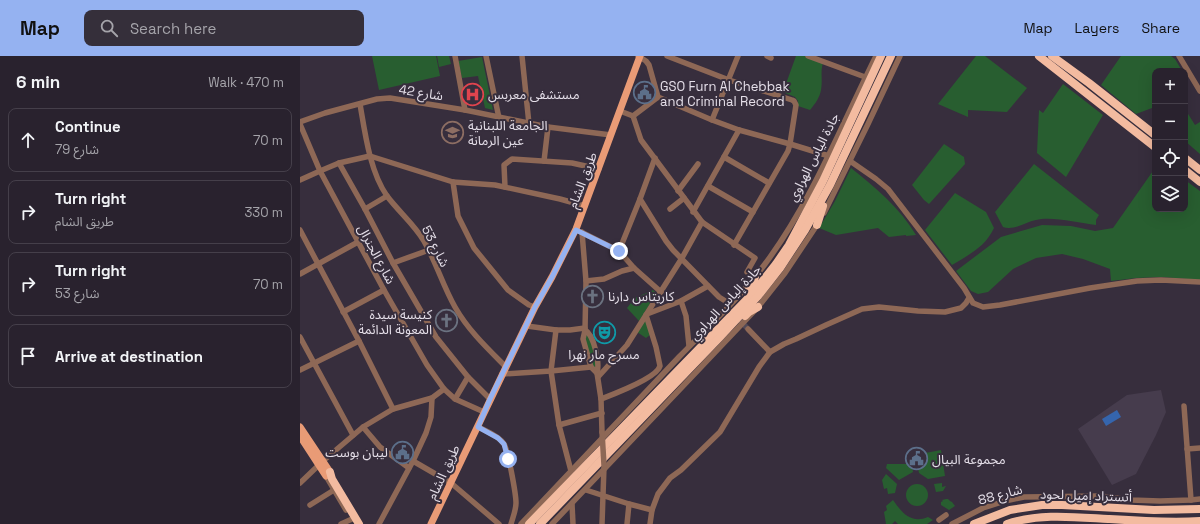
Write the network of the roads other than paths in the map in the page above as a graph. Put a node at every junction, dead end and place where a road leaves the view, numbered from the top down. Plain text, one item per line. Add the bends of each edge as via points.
1 (455, 56) edge
2 (486, 56) edge
3 (522, 56) edge
4 (667, 56) edge
5 (738, 56) edge
6 (808, 56) edge
7 (876, 56) edge
8 (881, 56) edge
9 (900, 56) edge
10 (1033, 56) edge
11 (1039, 56) edge
12 (1052, 56) edge
13 (1061, 56) edge
14 (1179, 56) edge
15 (639, 57) edge
16 (890, 57) edge
17 (865, 78) junction
18 (729, 80) junction
19 (1089, 83) junction
20 (1200, 91) edge
21 (1088, 94) junction
22 (658, 97) junction
23 (360, 104) junction
24 (465, 110) junction
25 (620, 111) junction
26 (632, 116) junction
27 (499, 118) junction
28 (712, 120) junction
29 (300, 123) edge
30 (529, 124) junction
31 (548, 127) junction
32 (739, 130) junction
33 (1152, 132) edge
34 (612, 135) junction
35 (790, 144) junction
36 (1152, 144) edge
37 (370, 156) junction
38 (829, 156) junction
39 (724, 157) junction
40 (654, 158) junction
41 (1188, 160) edge
42 (544, 161) junction
43 (850, 161) junction
44 (339, 163) junction
45 (698, 164) dead end
46 (599, 169) junction
47 (1200, 170) edge
48 (320, 171) junction
49 (1188, 172) edge
50 (300, 180) edge
51 (452, 182) junction
52 (1200, 182) edge
53 (769, 183) junction
54 (826, 183) junction
55 (708, 186) junction
56 (505, 187) junction
57 (678, 191) junction
58 (387, 196) junction
59 (684, 198) junction
60 (640, 199) junction
61 (585, 206) junction
62 (365, 209) junction
63 (670, 209) dead end
64 (693, 212) junction
65 (753, 212) junction
66 (798, 214) junction
67 (702, 222) junction
68 (817, 225) junction
69 (300, 230) edge
70 (579, 231) junction
71 (358, 242) junction
72 (734, 245) junction
73 (429, 250) junction
74 (619, 251) junction
75 (682, 258) junction
76 (392, 263) junction
77 (318, 264) junction
78 (765, 264) joint
79 (634, 268) junction
80 (747, 272) dead end
81 (300, 274) edge
82 (755, 276) junction
83 (586, 281) junction
84 (1200, 282) edge
85 (708, 286) junction
86 (384, 290) junction
87 (661, 292) junction
88 (969, 298) junction
89 (681, 301) junction
90 (728, 305) junction
91 (535, 307) junction
92 (758, 307) junction
93 (343, 312) junction
94 (646, 315) junction
95 (722, 324) junction
96 (526, 326) junction
97 (585, 329) junction
98 (748, 329) tunnel mouth
99 (556, 330) junction
100 (300, 337) edge
101 (720, 337) junction
102 (359, 341) junction
103 (689, 346) junction
104 (770, 352) junction
105 (313, 363) junction
106 (591, 366) junction
107 (300, 370) edge
108 (504, 371) junction
109 (551, 371) junction
110 (598, 375) junction
111 (468, 377) junction
112 (444, 389) junction
113 (432, 398) junction
114 (455, 399) junction
115 (490, 399) junction
116 (601, 399) junction
117 (1184, 406) dead end
118 (393, 409) junction
119 (484, 412) junction
120 (602, 413) junction
121 (559, 424) junction
122 (300, 426) edge
123 (363, 427) junction
124 (478, 427) junction
125 (353, 435) junction
126 (300, 436) edge
127 (1200, 448) edge
128 (1187, 449) junction
129 (413, 461) junction
130 (321, 463) junction
131 (604, 467) junction
132 (408, 468) junction
133 (571, 471) junction
134 (328, 474) junction
135 (300, 483) edge
136 (451, 483) junction
137 (334, 488) junction
138 (586, 490) junction
139 (603, 496) junction
140 (1200, 499) edge
141 (1191, 500) junction
142 (572, 504) junction
143 (629, 504) junction
144 (310, 505) dead end
145 (1200, 509) edge
146 (652, 510) junction
147 (946, 515) dead end
148 (939, 520) dead end
149 (1200, 521) edge
150 (355, 523) edge
151 (341, 524) edge
152 (363, 524) edge
153 (379, 524) edge
154 (431, 524) edge
155 (499, 524) edge
156 (511, 524) edge
157 (521, 524) edge
158 (529, 524) edge
159 (540, 524) edge
160 (552, 524) edge
161 (573, 524) edge
162 (602, 524) edge
163 (627, 524) edge
164 (650, 524) edge
165 (952, 524) edge
166 (974, 524) edge
167 (1007, 524) edge

1 - 24 street
2 - 27 street
3 - 30 street
4 - 18 street
5 - 18 street
6 - 17 street
7 - 17 street, جادة الياس الهراوي
8 - 54 highway, جادة إلياس الهراوي
9 - 43 street
10 - 21 highway
11 - 21 highway
12 - 19 highway
13 - 19 highway
14 - 20 street
15 - 22 street via 649,65
15 - 25 main road, طريق الشام
16 - 54 highway, جادة إلياس الهراوي
17 - 38 street, جادة الياس الهراوي
18 - 28 street
18 - 35 street via 795,102
19 - 33 highway
21 - 36 highway
22 - 26 street
22 - 28 street
23 - 24 street, شارع 42 via 390,98
23 - 29 street, شارع 42
23 - 37 street, شارع 53
24 - 27 street, شارع 42
25 - 26 street
25 - 34 main road, طريق الشام
26 - 40 street via 641,140
27 - 30 street, شارع 42
28 - 32 street
29 - 48 street, شارع الجنرال
30 - 31 street, شارع 42
31 - 34 street, شارع 42
31 - 42 street
32 - 35 street
32 - 39 street
34 - 46 main road, طريق الشام
35 - 38 street
35 - 53 street
37 - 44 street
37 - 51 street
37 - 58 street, شارع 53 via 378,180
38 - 66 street, جادة الياس الهراوي
39 - 53 street
39 - 55 street
40 - 57 street
40 - 60 street
41 - 47 highway
42 - 46 street
42 - 56 street via 509,160 504,165
43 - 68 street, جادة إلياس الهراوي
43 - 88 street via 888,189
44 - 48 street
44 - 62 street
45 - 57 street
46 - 61 main road, طريق الشام
48 - 50 street
48 - 71 street, شارع الجنرال
49 - 52 highway
51 - 56 street
51 - 91 street via 458,216 474,248 508,290
53 - 65 street
54 - 66 highway via 817,188
54 - 68 highway via 828,195
54 - 95 highway, جادة إلياس الهراوي via 776,264 754,292
54 - 101 highway, جادة إلياس الهراوي via 805,230 780,268
55 - 64 street
55 - 65 street
56 - 61 street
57 - 59 street
58 - 62 street
58 - 73 street, شارع 53 via 416,229
59 - 63 street
59 - 64 street
60 - 74 street
60 - 75 street via 666,241
61 - 70 main road, طريق الشام
62 - 76 street
64 - 67 street
65 - 72 street
66 - 78 street, جادة الياس الهراوي
67 - 72 street
67 - 75 street
68 - 92 street, جادة إلياس الهراوي via 786,273
69 - 77 street
70 - 74 street
70 - 83 street
70 - 91 main road, طريق الشام
71 - 77 street
71 - 86 street, شارع الجنرال
72 - 80 street via 755,258
73 - 76 street
73 - 108 street, شارع 53 via 455,307 471,332
74 - 79 street
75 - 85 street
75 - 87 street
76 - 111 street via 436,338
77 - 81 street
77 - 93 street
78 - 82 street, جادة إلياس الهراوي
79 - 83 street via 604,279
79 - 87 street
82 - 90 street, جادة إلياس الهراوي
82 - 95 highway via 752,286
83 - 97 street
84 - 88 street via 1137,281 989,307 978,306
85 - 89 street
85 - 90 street
86 - 93 street
86 - 112 street, شارع الجنرال via 427,365
87 - 94 street
88 - 104 street via 961,308 945,312 918,312 879,307 862,309
89 - 94 street
89 - 103 street via 686,316
90 - 103 street, جادة إلياس الهراوي
91 - 96 main road, طريق الشام
92 - 101 highway
92 - 131 street, جادة إلياس الهراوي
93 - 102 street
94 - 110 street via 627,346
94 - 116 street via 656,347 659,369 650,377
95 - 158 highway, جادة إلياس الهراوي
96 - 99 street
96 - 108 main road, طريق الشام
97 - 99 street
97 - 106 street via 583,339
97 - 110 street via 593,343 599,364
98 - 104 street
99 - 109 street
100 - 105 street
101 - 159 highway, جادة إلياس الهراوي
102 - 105 street
102 - 118 street
103 - 133 street, جادة إلياس الهراوي
104 - 146 street via 720,432 670,478 658,494
105 - 107 street
105 - 125 street
106 - 109 street
106 - 110 street
108 - 109 street
108 - 115 main road, طريق الشام
109 - 121 street
110 - 116 street
111 - 114 street
111 - 115 street
112 - 113 street
112 - 114 street, شارع الجنرال
113 - 118 street
113 - 129 street via 431,417
114 - 119 street, شارع الجنرال
115 - 119 main road, طريق الشام
116 - 120 street
117 - 128 street
118 - 123 street
119 - 124 main road, طريق الشام
120 - 121 street
120 - 131 street, bridge
121 - 133 street
122 - 130 main road
123 - 125 street
123 - 132 street via 380,447
124 - 136 main road, طريق الشام
124 - 156 street via 504,444 516,503
125 - 130 street
126 - 130 main road
127 - 128 street
128 - 141 street
129 - 132 street
129 - 136 street
130 - 134 main road
130 - 135 street
131 - 138 street, جادة إلياس الهراوي
131 - 139 street
132 - 153 street
133 - 157 street, جادة إلياس الهراوي
134 - 137 highway
134 - 152 street
136 - 154 main road, طريق الشام
136 - 155 street
137 - 144 street
137 - 150 highway
138 - 139 street
138 - 142 street, جادة إلياس الهراوي
139 - 143 street
139 - 162 street
140 - 141 street, شارع 88
141 - 165 street, شارع 88 via 1131,500 1100,496 1024,497 983,508
142 - 160 street, جادة إلياس الهراوي
142 - 161 street
143 - 146 street
143 - 163 street
145 - 166 highway, أتستراد إميل لحود via 1154,510 1042,505 1010,510
146 - 164 street
147 - 148 street
149 - 167 highway, أتستراد إميل لحود via 1154,522 1045,517
150 - 151 street

